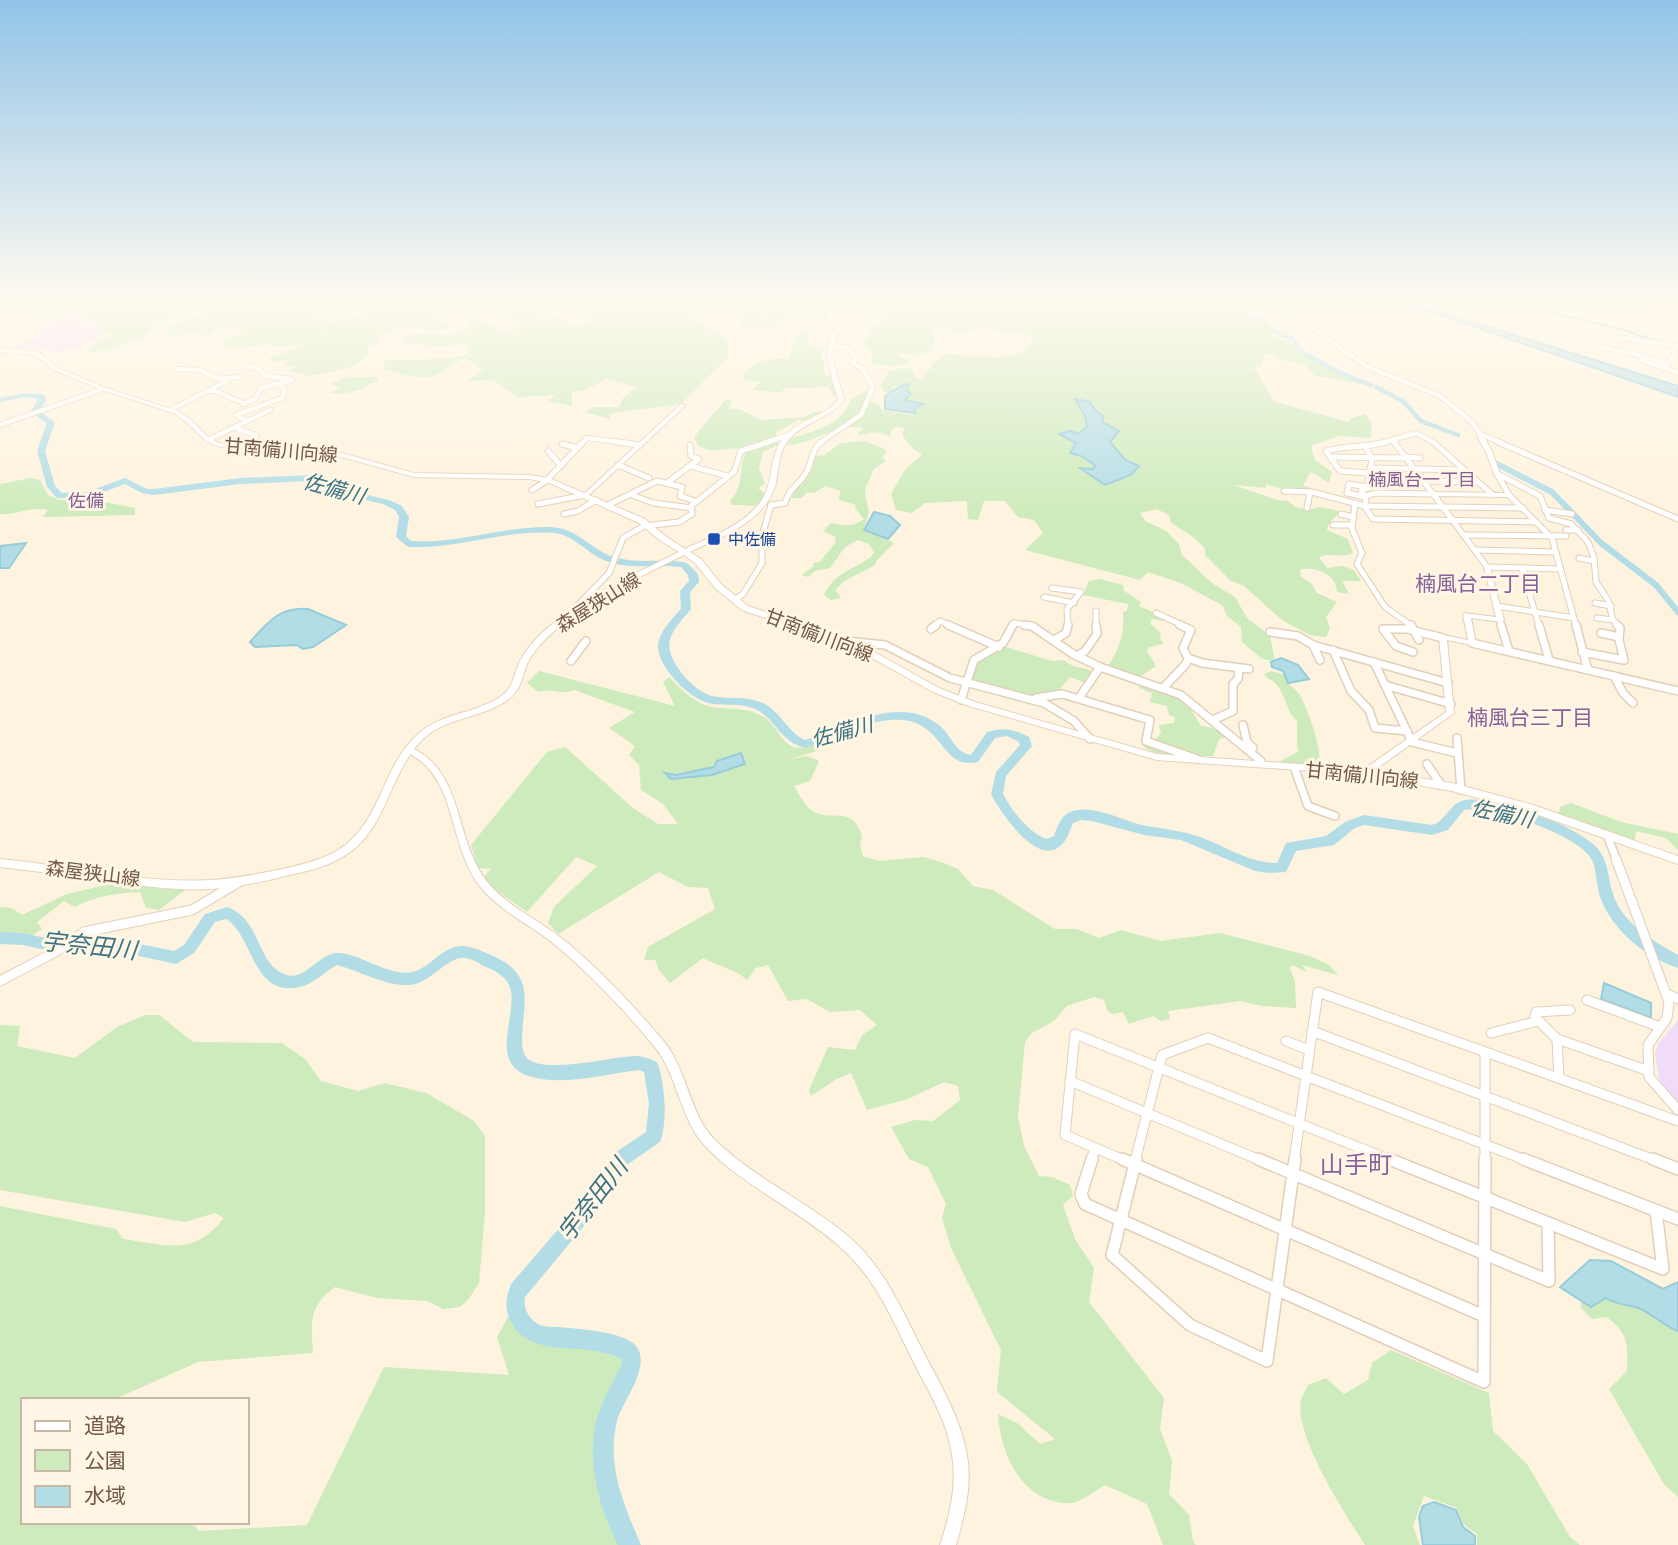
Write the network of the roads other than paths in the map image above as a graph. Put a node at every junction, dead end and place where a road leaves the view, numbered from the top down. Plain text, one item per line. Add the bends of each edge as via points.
1 (64, 372) edge
2 (202, 372) edge
3 (262, 372) edge
4 (834, 372) edge
5 (865, 372) edge
6 (1381, 372) edge
7 (239, 377) dead end
8 (222, 379) junction
9 (279, 384) junction
10 (103, 388) junction
11 (207, 391) junction
12 (243, 404) junction
13 (683, 405) dead end
14 (254, 407) junction
15 (170, 410) junction
16 (270, 410) dead end
17 (245, 420) junction
18 (0, 425) edge
19 (234, 428) junction
20 (1480, 434) junction
21 (789, 435) junction
22 (208, 440) junction
23 (1393, 440) junction
24 (562, 444) dead end
25 (640, 445) junction
26 (690, 445) dead end
27 (237, 447) junction
28 (578, 448) junction
29 (1366, 448) junction
30 (548, 451) dead end
31 (1319, 454) dead end
32 (1329, 455) junction
33 (1370, 457) junction
34 (1406, 458) junction
35 (1420, 458) dead end
36 (618, 465) junction
37 (561, 466) junction
38 (691, 466) junction
39 (1414, 469) junction
40 (1465, 470) junction
41 (1496, 473) junction
42 (1369, 474) junction
43 (727, 476) junction
44 (649, 478) dead end
45 (547, 480) junction
46 (1423, 481) junction
47 (668, 482) junction
48 (1478, 482) junction
49 (1367, 488) junction
50 (532, 490) dead end
51 (1284, 491) dead end
52 (1310, 492) junction
53 (1375, 493) junction
54 (1433, 494) junction
55 (586, 495) junction
56 (632, 495) junction
57 (1493, 495) junction
58 (1509, 495) junction
59 (1366, 497) junction
60 (596, 499) junction
61 (695, 501) junction
62 (769, 503) junction
63 (1355, 503) junction
64 (538, 504) dead end
65 (608, 505) junction
66 (1365, 506) junction
67 (1443, 507) junction
68 (692, 508) junction
69 (1307, 508) dead end
70 (1523, 508) junction
71 (1544, 509) junction
72 (564, 514) dead end
73 (1341, 514) dead end
74 (1572, 514) dead end
75 (1353, 517) junction
76 (1678, 519) edge
77 (1452, 520) junction
78 (1536, 522) junction
79 (648, 525) junction
80 (1333, 525) dead end
81 (1351, 525) junction
82 (1578, 530) junction
83 (1463, 535) junction
84 (1551, 537) junction
85 (1581, 547) dead end
86 (1589, 548) junction
87 (1475, 550) junction
88 (685, 552) junction
89 (1556, 552) junction
90 (1579, 558) dead end
91 (1594, 561) junction
92 (1487, 567) junction
93 (1522, 568) junction
94 (1560, 569) junction
95 (1052, 588) dead end
96 (1592, 589) dead end
97 (1605, 590) junction
98 (1044, 597) dead end
99 (735, 600) junction
100 (1074, 603) junction
101 (1595, 603) dead end
102 (1497, 606) junction
103 (1611, 606) junction
104 (1096, 611) dead end
105 (575, 612) junction
106 (1535, 612) junction
107 (1156, 613) dead end
108 (1574, 618) junction
109 (1597, 618) dead end
110 (1500, 620) junction
111 (1613, 620) junction
112 (931, 629) dead end
113 (1270, 632) dead end
114 (1601, 633) dead end
115 (1418, 637) junction
116 (1619, 637) junction
117 (1443, 638) junction
118 (1054, 640) junction
119 (586, 641) dead end
120 (846, 641) junction
121 (1472, 643) junction
122 (1313, 645) junction
123 (999, 647) junction
124 (1333, 650) junction
125 (1510, 651) junction
126 (1413, 652) dead end
127 (1582, 652) junction
128 (1077, 656) junction
129 (1188, 658) junction
130 (1320, 660) dead end
131 (1549, 660) junction
132 (571, 661) dead end
133 (1374, 662) junction
134 (1100, 667) junction
135 (1587, 667) junction
136 (1239, 669) junction
137 (1249, 670) dead end
138 (1614, 676) junction
139 (969, 683) junction
140 (1448, 683) junction
141 (1385, 685) junction
142 (1164, 687) junction
143 (1678, 691) edge
144 (1079, 698) junction
145 (1030, 699) junction
146 (961, 700) junction
147 (1633, 703) dead end
148 (1451, 704) junction
149 (1213, 720) junction
150 (1242, 725) dead end
151 (1406, 731) junction
152 (1457, 738) dead end
153 (1090, 739) junction
154 (1411, 741) junction
155 (408, 749) junction
156 (1457, 753) junction
157 (1204, 761) junction
158 (1261, 763) junction
159 (1427, 764) dead end
160 (1294, 767) junction
161 (1371, 773) junction
162 (1441, 785) junction
163 (1461, 790) junction
164 (1335, 816) dead end
165 (1607, 835) junction
166 (1678, 860) edge
167 (0, 863) edge
168 (242, 880) junction
169 (0, 981) edge
170 (1667, 993) junction
171 (1678, 999) edge
172 (1587, 1000) dead end
173 (1570, 1010) dead end
174 (1538, 1021) junction
175 (1660, 1027) junction
176 (1312, 1031) junction
177 (1491, 1032) dead end
178 (1557, 1039) junction
179 (1286, 1041) dead end
180 (1310, 1050) junction
181 (1485, 1052) junction
182 (1159, 1067) junction
183 (1649, 1071) junction
184 (1306, 1076) junction
185 (1559, 1078) junction
186 (1070, 1081) junction
187 (1485, 1096) junction
188 (1678, 1110) edge
189 (1148, 1114) junction
190 (1678, 1121) edge
191 (1299, 1123) junction
192 (1485, 1144) junction
193 (1095, 1148) junction
194 (1135, 1165) junction
195 (1678, 1169) edge
196 (1292, 1174) junction
197 (1485, 1197) junction
198 (1656, 1210) junction
199 (1121, 1219) junction
200 (1678, 1219) edge
201 (1548, 1223) junction
202 (1284, 1230) junction
203 (1485, 1254) junction
204 (1276, 1289) junction
205 (1485, 1316) junction
206 (948, 1545) edge

1 - 10 main road, 甘南備川向線
2 - 8 street
3 - 9 street via 293,380
4 - 21 main road via 841,400 828,414
5 - 62 street via 873,387 861,415 817,445 806,474 789,490 785,503
6 - 20 street via 1440,396
7 - 8 street
8 - 11 street via 228,381
9 - 12 street via 261,388 257,397
9 - 14 street via 285,391 282,398
10 - 15 main road, 甘南備川向線
10 - 18 street
11 - 12 street
11 - 15 street
12 - 14 street
13 - 25 street
14 - 17 street via 236,415
15 - 22 main road, 甘南備川向線 via 184,416
16 - 17 street
17 - 19 street
19 - 22 street
19 - 27 street via 256,435
20 - 41 street
20 - 76 street
21 - 43 street via 741,450 737,468
21 - 62 main road via 780,450
22 - 27 main road, 甘南備川向線
23 - 29 street
23 - 34 street
23 - 40 street via 1416,433
24 - 28 street
25 - 28 street via 587,438
25 - 36 street
26 - 38 street via 691,456 699,459
27 - 45 main road, 甘南備川向線 via 338,454 414,475
28 - 37 street
29 - 32 street via 1342,446 1326,451
29 - 33 street
30 - 37 street
31 - 32 street
32 - 33 street
32 - 42 street via 1340,471
33 - 34 street
33 - 42 street
34 - 35 street
34 - 39 street
36 - 44 street
36 - 55 street
37 - 45 street
38 - 43 street
38 - 47 street
39 - 40 street
39 - 42 street
39 - 46 street
40 - 48 street
41 - 58 street
41 - 71 street via 1538,495
42 - 46 street
42 - 49 street
43 - 61 street
45 - 50 street
45 - 55 main road, 甘南備川向線
46 - 48 street
46 - 54 street
47 - 56 street via 657,481
47 - 61 street via 682,487 680,496
48 - 57 street
49 - 53 street
49 - 59 street via 1361,493
49 - 59 street via 1349,484 1347,494
51 - 52 street
52 - 63 street
52 - 69 street
53 - 54 street
53 - 59 street
54 - 57 street
54 - 67 street
55 - 60 main road, 甘南備川向線
55 - 64 street
56 - 65 street
56 - 68 street
57 - 58 street
58 - 70 street
59 - 66 street
60 - 65 main road, 甘南備川向線
60 - 72 street via 580,513
61 - 68 street
62 - 88 main road, 森屋狭山線
62 - 99 street via 762,563
63 - 66 street
63 - 75 street
65 - 79 main road, 甘南備川向線
66 - 67 street
66 - 77 street via 1373,519
67 - 70 street
67 - 77 street
68 - 79 street via 683,521
70 - 78 street
71 - 74 street
71 - 82 street via 1549,519
73 - 75 street
75 - 81 street
77 - 78 street
77 - 83 street
78 - 84 street
79 - 88 main road, 甘南備川向線
79 - 105 street via 623,538 604,580
80 - 81 street
81 - 115 street via 1353,540 1362,553 1357,564 1384,607 1404,618
82 - 84 street
82 - 86 street
83 - 84 street
83 - 87 street
84 - 89 street
85 - 86 street
86 - 91 street
87 - 89 street
87 - 92 street
88 - 99 main road, 甘南備川向線
88 - 105 main road, 森屋狭山線
89 - 94 street
90 - 91 street
91 - 97 street via 1596,582
92 - 93 street
92 - 102 street
93 - 94 street
93 - 106 street
94 - 108 street
95 - 100 street via 1081,592
96 - 97 street
97 - 103 street
98 - 100 street
99 - 120 main road, 甘南備川向線 via 749,609
100 - 118 street via 1067,609 1066,633
101 - 103 street
102 - 106 street
102 - 110 street
103 - 111 street
104 - 128 street via 1097,634
105 - 155 main road, 森屋狭山線 via 535,646 509,694 434,727
106 - 108 street
106 - 131 street
107 - 129 street via 1191,630 1183,649
108 - 127 street
109 - 111 street
110 - 121 street via 1466,615
110 - 125 street
111 - 116 street via 1620,628
112 - 123 street via 940,621
113 - 122 street via 1299,635
114 - 116 street
115 - 117 street
115 - 126 street via 1405,626 1383,629 1396,646
116 - 127 street via 1624,660
117 - 121 street
117 - 140 street
118 - 123 street via 1032,625 1012,620
118 - 128 street
119 - 132 street
120 - 139 street via 885,645
120 - 146 main road, 甘南備川向線
121 - 125 street
122 - 124 street
122 - 130 street
123 - 139 street via 974,660
124 - 133 street
124 - 151 street via 1351,691 1369,710 1375,728
125 - 131 street
127 - 135 street
128 - 134 street
129 - 136 street
129 - 142 street
131 - 135 street
133 - 140 street
133 - 141 street
134 - 142 street
134 - 144 street
135 - 138 street
136 - 137 street
136 - 149 street via 1233,684 1233,711
138 - 143 street
138 - 147 street
139 - 145 street
139 - 146 street
140 - 148 street
141 - 148 street
141 - 151 street
142 - 149 street
144 - 145 street via 1062,694
144 - 157 street via 1150,720 1146,741
145 - 153 street via 1052,706
146 - 153 main road, 甘南備川向線
148 - 154 street via 1450,713
149 - 158 street
150 - 158 street via 1247,742 1262,757
151 - 154 street
152 - 156 street
153 - 157 main road, 甘南備川向線 via 1157,757
154 - 156 street
154 - 161 street via 1370,769
155 - 168 main road, 森屋狭山線 via 370,828 354,846 328,860
155 - 206 street via 427,762 443,782 467,859 481,882 510,909 562,944 660,1044 677,1069 695,1121 708,1142 850,1248 873,1273 953,1426 961,1490
156 - 163 street
157 - 158 main road, 甘南備川向線
158 - 160 main road, 甘南備川向線
159 - 162 street
160 - 161 main road, 甘南備川向線
160 - 164 street via 1308,806
161 - 162 main road, 甘南備川向線
162 - 163 main road, 甘南備川向線
163 - 165 main road, 甘南備川向線
165 - 166 main road, 甘南備川向線
165 - 170 street
167 - 168 main road, 森屋狭山線 via 184,885
168 - 169 street via 192,910 108,925 76,937
170 - 171 street
170 - 175 street via 1669,1012
172 - 175 street
173 - 174 street via 1536,1012
174 - 177 street
174 - 178 street
175 - 183 street via 1648,1045
176 - 180 street
176 - 181 street via 1318,992
176 - 187 street
178 - 183 street
178 - 185 street
179 - 180 street
180 - 184 street
181 - 185 street
181 - 187 street
182 - 184 street via 1162,1055 1209,1038
182 - 186 street via 1075,1034
182 - 189 street
182 - 191 street
183 - 188 street via 1649,1077
184 - 191 street
184 - 192 street
185 - 190 street
186 - 189 street
186 - 193 street via 1065,1135
187 - 192 street
187 - 195 street
189 - 194 street
189 - 196 street
191 - 196 street
191 - 197 street
192 - 197 street
192 - 198 street
193 - 194 street
193 - 199 street via 1081,1194 1085,1204
194 - 199 street
194 - 202 street
196 - 202 street
196 - 203 street
197 - 201 street
197 - 203 street
198 - 200 street
198 - 201 street via 1663,1269
199 - 204 street
199 - 204 street via 1112,1255 1190,1325 1266,1361
201 - 203 street via 1549,1281
202 - 204 street
202 - 205 street
203 - 205 street
204 - 205 street via 1484,1382

